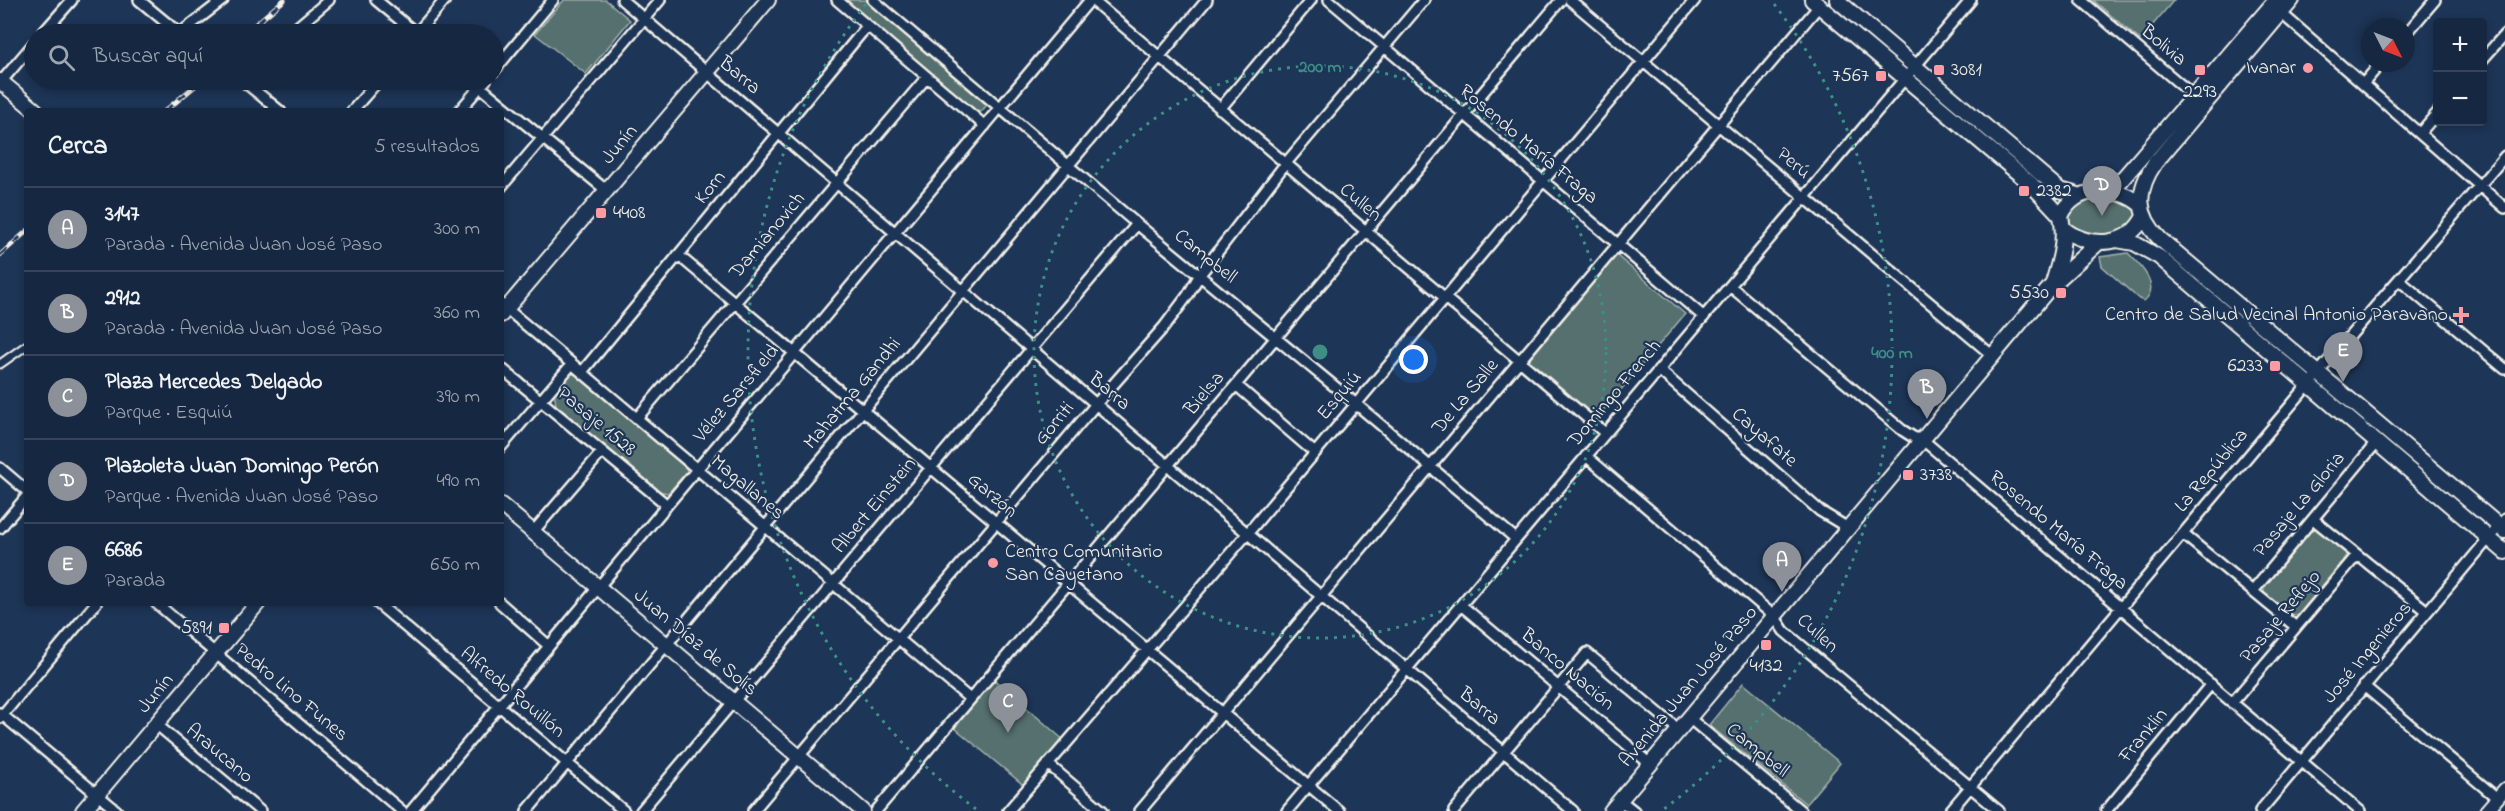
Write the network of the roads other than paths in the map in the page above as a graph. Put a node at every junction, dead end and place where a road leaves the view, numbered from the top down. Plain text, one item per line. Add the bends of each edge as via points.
1 (72, 0) edge
2 (139, 0) edge
3 (223, 0) edge
4 (329, 0) edge
5 (375, 0) edge
6 (445, 0) edge
7 (553, 0) edge
8 (622, 0) edge
9 (660, 0) edge
10 (768, 0) edge
11 (837, 0) edge
12 (873, 0) edge
13 (1091, 0) edge
14 (1207, 0) edge
15 (1311, 0) edge
16 (1329, 0) edge
17 (1424, 0) edge
18 (1561, 0) edge
19 (1570, 0) edge
20 (1695, 0) edge
21 (1837, 0) edge
22 (1971, 0) edge
23 (2082, 0) edge
24 (2276, 0) edge
25 (2292, 0) edge
26 (2434, 0) edge
27 (1816, 3) edge
28 (2282, 13) junction
29 (644, 19) junction
30 (2415, 23) edge
31 (51, 24) edge
32 (167, 24) edge
33 (192, 24) edge
34 (301, 24) edge
35 (405, 24) edge
36 (425, 24) edge
37 (867, 26) junction
38 (2505, 34) edge
39 (1385, 47) junction
40 (2487, 54) edge
41 (24, 55) edge
42 (1159, 57) junction
43 (504, 58) edge
44 (1644, 62) junction
45 (1915, 66) junction
46 (707, 72) junction
47 (2373, 72) edge
48 (927, 77) junction
49 (1905, 78) junction
50 (1, 81) edge
51 (2363, 84) junction
52 (254, 90) edge
53 (370, 90) edge
54 (477, 90) edge
55 (491, 90) edge
56 (2194, 96) junction
57 (32, 108) edge
58 (276, 108) edge
59 (355, 108) edge
60 (462, 108) edge
61 (1000, 108) junction
62 (1220, 108) junction
63 (1465, 114) junction
64 (2433, 118) edge
65 (1718, 125) junction
66 (985, 126) junction
67 (2420, 133) junction
68 (778, 134) junction
69 (543, 138) junction
70 (2505, 156) edge
71 (1286, 163) junction
72 (1069, 165) junction
73 (1543, 181) junction
74 (837, 183) junction
75 (504, 184) edge
76 (2480, 186) junction
77 (607, 190) junction
78 (2112, 191) junction
79 (2078, 195) junction
80 (1804, 197) junction
81 (2505, 208) edge
82 (2143, 211) junction
83 (2062, 223) junction
84 (1137, 224) junction
85 (1366, 231) junction
86 (895, 233) junction
87 (2117, 240) junction
88 (2099, 242) junction
89 (1618, 244) junction
90 (678, 255) junction
91 (1199, 276) junction
92 (2399, 280) junction
93 (2052, 285) junction
94 (1730, 286) junction
95 (963, 291) junction
96 (1445, 298) junction
97 (735, 303) junction
98 (504, 308) edge
99 (504, 310) edge
100 (1704, 317) junction
101 (1276, 338) junction
102 (24, 347) edge
103 (1031, 349) junction
104 (794, 353) junction
105 (1993, 356) junction
106 (1519, 361) junction
107 (0, 364) edge
108 (572, 364) junction
109 (2505, 369) edge
110 (504, 370) edge
111 (1659, 370) junction
112 (582, 372) junction
113 (2318, 373) junction
114 (1236, 385) junction
115 (2308, 385) junction
116 (541, 400) junction
117 (1096, 404) junction
118 (1356, 404) junction
119 (863, 411) junction
120 (637, 418) junction
121 (1605, 434) junction
122 (1923, 440) junction
123 (504, 443) edge
124 (2376, 443) junction
125 (602, 452) junction
126 (1315, 453) junction
127 (1586, 456) junction
128 (1168, 466) junction
129 (1430, 466) junction
130 (0, 468) edge
131 (931, 468) junction
132 (697, 469) junction
133 (24, 488) edge
134 (24, 500) edge
135 (667, 505) junction
136 (504, 508) edge
137 (2313, 519) junction
138 (996, 523) junction
139 (2503, 525) edge
140 (765, 526) junction
141 (0, 528) edge
142 (1848, 528) junction
143 (532, 532) junction
144 (1247, 534) junction
145 (2183, 534) junction
146 (2488, 537) junction
147 (1516, 539) junction
148 (2505, 552) edge
149 (2358, 555) junction
150 (833, 584) junction
151 (1068, 584) junction
152 (598, 587) junction
153 (2253, 591) junction
154 (1321, 596) junction
155 (1461, 604) junction
156 (93, 606) edge
157 (160, 606) edge
158 (255, 606) edge
159 (381, 606) edge
160 (503, 606) edge
161 (2121, 608) junction
162 (2427, 611) junction
163 (1774, 616) junction
164 (2296, 627) junction
165 (898, 639) junction
166 (666, 645) junction
167 (549, 646) junction
168 (1147, 649) junction
169 (216, 653) junction
170 (1406, 669) junction
171 (2211, 684) junction
172 (1559, 686) junction
173 (2364, 686) junction
174 (970, 699) junction
175 (734, 702) junction
176 (2232, 703) junction
177 (499, 705) junction
178 (1222, 713) junction
179 (1, 715) edge
180 (1689, 718) junction
181 (156, 724) junction
182 (1679, 730) junction
183 (1503, 752) junction
184 (799, 757) junction
185 (2301, 761) junction
186 (567, 763) junction
187 (1048, 764) junction
188 (1650, 764) junction
189 (1308, 786) junction
190 (1970, 787) junction
191 (2501, 793) edge
192 (97, 795) junction
193 (1620, 800) junction
194 (83, 811) edge
195 (117, 811) edge
196 (260, 811) edge
197 (402, 811) edge
198 (411, 811) edge
199 (527, 811) edge
200 (624, 811) edge
201 (641, 811) edge
202 (753, 811) edge
203 (863, 811) edge
204 (876, 811) edge
205 (1008, 811) edge
206 (1103, 811) edge
207 (1140, 811) edge
208 (1287, 811) edge
209 (1339, 811) edge
210 (1454, 811) edge
211 (1573, 811) edge
212 (1611, 811) edge
213 (1634, 811) edge
214 (1802, 811) edge
215 (1950, 811) edge
216 (1999, 811) edge
217 (2106, 811) edge
218 (2260, 811) edge
219 (2360, 811) edge
220 (2486, 811) edge

1 - 31 street
2 - 32 street
3 - 33 street
4 - 34 street
5 - 35 street
6 - 36 street
7 - 43 street
8 - 29 street, Barra
9 - 29 street
10 - 46 main road, Junín
11 - 37 street
12 - 61 street, Campbell
13 - 42 street, Cullen
13 - 61 street, Vélez Sarsfield
14 - 42 street, Mahatma Gandhi
15 - 62 street
16 - 39 street, Rosendo María Fraga
17 - 39 street, Gorriti
18 - 63 street, Bielsa
19 - 44 street, Perú
20 - 44 street, Esquiú
21 - 45 main road
22 - 45 street, Domingo French
23 - 56 street, Bolivia
24 - 56 main road
25 - 28 main road
26 - 30 street
27 - 49 main road
27 - 65 street, De La Salle
28 - 51 street
28 - 82 main road via 2145,177 2140,190
29 - 46 street, Barra
29 - 69 street
37 - 48 street
37 - 68 street, Korn
38 - 40 street
39 - 63 street, Rosendo María Fraga
39 - 71 street, Gorriti
41 - 50 street
42 - 62 street, Cullen
42 - 72 street, Mahatma Gandhi
44 - 65 street, Perú
44 - 73 street, Esquiú
45 - 49 street, Domingo French
45 - 79 main road via 2060,190
46 - 68 street, Barra
46 - 77 main road, Junín
47 - 51 street
48 - 66 street
48 - 74 street, Damianovich
49 - 80 street, Domingo French
49 - 83 main road via 2031,184
50 - 57 main road
51 - 67 street
52 - 58 street
53 - 59 street
54 - 60 street
55 - 69 street
56 - 78 main road
61 - 66 street, Vélez Sarsfield
61 - 72 street, Campbell
62 - 71 street, Cullen
63 - 73 street, Rosendo María Fraga
63 - 85 street, Bielsa
64 - 67 street
65 - 80 street, Perú
65 - 89 street, De La Salle
66 - 86 street, Vélez Sarsfield
67 - 76 street
68 - 74 street, Barra
68 - 90 street, Korn
69 - 75 street
69 - 77 street
70 - 76 street, La República
71 - 85 street, Cullen
71 - 91 street, Gorriti
72 - 84 street, Campbell
72 - 95 street, Mahatma Gandhi
73 - 89 street, Rosendo María Fraga
73 - 96 street, Esquiú
74 - 86 street, Barra
74 - 97 street, Damianovich
76 - 81 street
76 - 92 street, La República
77 - 98 main road, Junín
78 - 79 main road
78 - 82 main road via 2128,196
79 - 83 main road via 2071,201
80 - 94 street, Domingo French
80 - 105 street, Perú
82 - 87 main road via 2134,232
82 - 113 main road via 2160,239
83 - 88 main road via 2073,237
83 - 93 main road, Avenida Juan José Paso via 2063,250
84 - 91 street, Campbell
84 - 103 street, Albert Einstein
85 - 96 street, Cullen
85 - 101 street, Bielsa
86 - 95 street, Barra
86 - 104 street, Vélez Sarsfield
87 - 88 main road
87 - 115 main road via 2154,253
88 - 93 main road, Avenida Juan José Paso
89 - 100 street, Rosendo María Fraga
89 - 106 street, De La Salle
90 - 97 street, Garzón
90 - 112 street, Korn
91 - 101 street, Campbell
91 - 117 street, Gorriti via 1164,327
92 - 109 street
92 - 113 street, La República
93 - 105 main road, Avenida Juan José Paso
94 - 100 street, Domingo French
94 - 122 street, Rosendo María Fraga via 1902,430
95 - 103 street, Barra
95 - 119 street, Mahatma Gandhi
96 - 106 street, Cullen
96 - 118 street, Esquiú
97 - 104 street, Garzón
97 - 120 street, Damianovich
99 - 108 street, Magallanes
100 - 111 street, Domingo French
101 - 114 street, Bielsa
101 - 118 street, Campbell
102 - 107 street
103 - 117 street, Barra
103 - 131 street, Albert Einstein
104 - 119 street, Garzón
104 - 132 street, Vélez Sarsfield
105 - 122 main road, Avenida Juan José Paso
106 - 121 street, Cullen
106 - 129 street, De La Salle
108 - 112 street, Magallanes
108 - 116 street
110 - 116 street, Pasaje 1528
111 - 121 street, Domingo French
111 - 142 street, Cayafate via 1820,511
112 - 120 street, Magallanes
113 - 115 street, La República
113 - 139 main road
114 - 126 street
114 - 128 street, Bielsa
115 - 124 main road
115 - 145 street, La República
116 - 123 street
116 - 125 street, Pasaje 1528
117 - 128 street, Barra
117 - 138 street, Gorriti
118 - 126 street, Esquiú
118 - 129 street, Campbell
119 - 131 street, Garzón
119 - 140 street, Mahatma Gandhi
120 - 132 street, Magallanes
121 - 127 street, Domingo French
122 - 142 main road, Avenida Juan José Paso
122 - 161 street, Rosendo María Fraga
124 - 137 street, Pasaje La Gloria
124 - 146 main road
125 - 135 street, Pasaje 1528
125 - 143 street
126 - 144 street, Esquiú
127 - 147 street, Domingo French
127 - 163 street, Cullen
128 - 144 street, Barra
128 - 151 street, Bielsa
129 - 147 street, Campbell
129 - 154 street, De La Salle
130 - 133 street
131 - 138 street, Garzón
131 - 150 street, Albert Einstein
132 - 135 street, Vélez Sarsfield
132 - 140 street, Magallanes
134 - 141 street
135 - 152 street, Vélez Sarsfield
136 - 143 main road, Juan Díaz de Solís
137 - 149 street
137 - 153 street, Pasaje La Gloria
138 - 151 street, Garzón
138 - 165 street, Gorriti
139 - 146 street, José Ingenieros
140 - 150 street, Magallanes
140 - 166 street, Mahatma Gandhi
142 - 163 main road, Avenida Juan José Paso
143 - 152 main road, Juan Díaz de Solís
144 - 154 street, Barra
144 - 168 street, Esquiú
145 - 153 street
145 - 161 street, La República
146 - 148 main road
146 - 162 street, José Ingenieros
147 - 155 street, Domingo French
149 - 162 street
149 - 164 street, Pasaje Reflejo
150 - 165 street, Magallanes
150 - 175 street, Albert Einstein
151 - 168 street, Garzón
151 - 174 street, Bielsa
152 - 166 main road, Juan Díaz de Solís
152 - 167 street, Vélez Sarsfield
153 - 164 street
154 - 170 street, Barra
154 - 178 street, De La Salle
155 - 170 street, Domingo French
155 - 172 street, Banco Nación
156 - 179 street
157 - 169 street, Pedro Lino Funes
158 - 169 main road, Junín
159 - 177 street, Alfredo Rouillón
160 - 167 street
161 - 171 street, Rosendo María Fraga
161 - 190 street, La República
162 - 173 street, José Ingenieros
163 - 180 main road, Avenida Juan José Paso
163 - 190 street, Cullen via 1784,631
164 - 176 street, Pasaje Reflejo
165 - 174 street, Magallanes
165 - 184 street, Gorriti
166 - 175 main road, Juan Díaz de Solís
166 - 186 street, Mahatma Gandhi
167 - 177 street, Vélez Sarsfield
168 - 178 street, Garzón
168 - 187 street, Esquiú
169 - 181 main road, Junín
169 - 197 street, Pedro Lino Funes
170 - 183 street, Barra
170 - 189 street, Domingo French
171 - 176 street, Rosendo María Fraga
171 - 217 street, Franklin
172 - 182 street via 1587,653
172 - 183 street
172 - 188 street, Banco Nación
173 - 185 street, José Ingenieros
173 - 191 street
174 - 204 street, Bielsa
175 - 184 main road, Juan Díaz de Solís
175 - 201 street, Albert Einstein
176 - 185 street, Rosendo María Fraga
177 - 186 street, Alfredo Rouillón
177 - 198 street, Vélez Sarsfield
178 - 189 street, Garzón
178 - 207 street, De La Salle
179 - 192 street
180 - 182 main road, Avenida Juan José Paso
180 - 214 street, Campbell
181 - 192 main road, Junín
181 - 196 street, Araucano
182 - 188 main road, Avenida Juan José Paso
183 - 210 street
183 - 211 street, Barra
184 - 202 street, Gorriti
184 - 203 main road, Juan Díaz de Solís
185 - 218 street, José Ingenieros
185 - 219 street, Rosendo María Fraga
186 - 199 street, Mahatma Gandhi
186 - 200 street, Alfredo Rouillón
187 - 205 street, Esquiú
187 - 206 street
188 - 193 main road, Avenida Juan José Paso
189 - 208 street, Domingo French
189 - 209 street, Garzón
190 - 215 street, La República
190 - 216 street, Cullen
191 - 220 street
192 - 194 main road, Junín
192 - 195 street
193 - 212 main road, Avenida Juan José Paso
193 - 213 street

